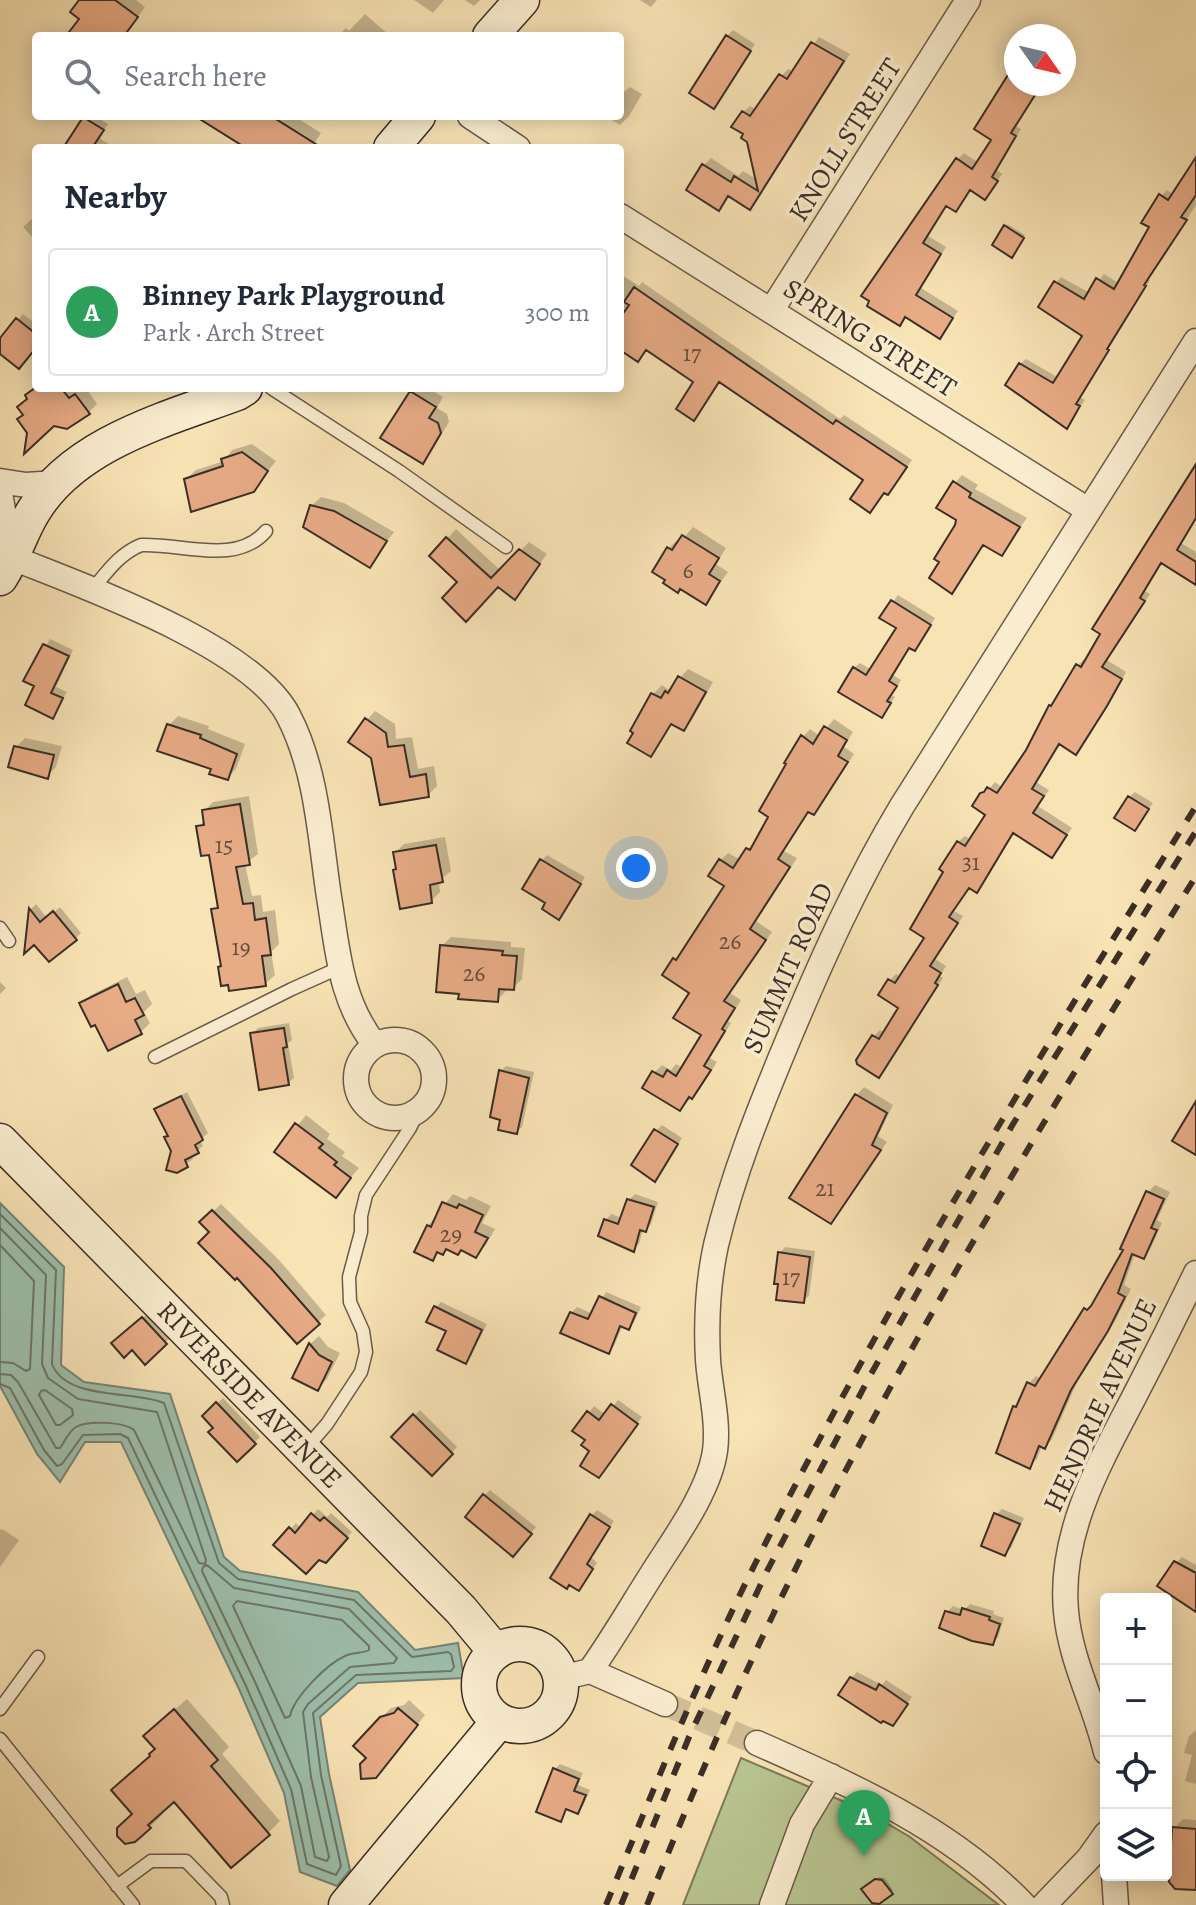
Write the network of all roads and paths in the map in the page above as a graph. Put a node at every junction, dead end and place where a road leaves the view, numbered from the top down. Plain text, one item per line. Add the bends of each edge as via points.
1 (522, 0) edge
2 (968, 0) edge
3 (494, 32) edge
4 (415, 120) edge
5 (476, 120) edge
6 (394, 144) edge
7 (512, 144) edge
8 (624, 219) edge
9 (771, 311) junction
10 (1196, 341) edge
11 (236, 392) edge
12 (277, 392) edge
13 (0, 481) edge
14 (56, 483) junction
15 (0, 493) edge
16 (1088, 510) junction
17 (266, 531) dead end
18 (506, 547) dead end
19 (6, 569) edge
20 (92, 590) junction
21 (0, 928) edge
22 (9, 941) dead end
23 (341, 967) junction
24 (375, 1045) junction
25 (155, 1057) dead end
26 (419, 1109) junction
27 (0, 1141) edge
28 (1196, 1273) edge
29 (303, 1451) junction
30 (496, 1652) junction
31 (38, 1657) dead end
32 (576, 1675) junction
33 (665, 1704) tunnel mouth
34 (0, 1709) edge
35 (499, 1721) junction
36 (1101, 1737) edge
37 (0, 1739) edge
38 (757, 1743) tunnel mouth
39 (831, 1776) junction
40 (1100, 1842) edge
41 (1114, 1881) edge
42 (117, 1886) junction
43 (133, 1905) edge
44 (223, 1905) edge
45 (346, 1905) edge
46 (772, 1905) edge
47 (1024, 1905) edge
48 (1044, 1905) edge
49 (1116, 1905) edge

1 - 3 street
2 - 9 street, KNOLL STREET
4 - 6 street
5 - 7 street
8 - 9 street, SPRING STREET
9 - 16 street, SPRING STREET
10 - 16 street, SUMMIT ROAD
11 - 14 street via 102,447
12 - 18 lane
13 - 14 street
14 - 19 street via 33,512
15 - 19 street
16 - 32 street, SUMMIT ROAD via 884,837 827,948 752,1128 715,1250 708,1360 715,1450 709,1471 676,1535
17 - 20 lane via 252,544 231,550 141,545 115,562
19 - 20 street
20 - 23 street via 207,645 268,688 286,711 309,770
21 - 22 lane
23 - 24 street via 350,1005
23 - 25 lane
24 - 26 street via 402,1041 424,1053 433,1088
24 - 26 street via 357,1071 363,1102 386,1117
26 - 29 lane via 366,1195 361,1216 349,1277 350,1302 366,1352 361,1372
27 - 29 street, RIVERSIDE AVENUE
28 - 36 street, HENDRIE AVENUE via 1105,1452 1071,1538 1065,1610
29 - 30 street, RIVERSIDE AVENUE
30 - 32 street via 530,1645
30 - 35 street via 486,1661 479,1687 489,1712
31 - 34 lane
32 - 33 street
32 - 35 street via 539,1722 519,1726
35 - 45 street
37 - 42 lane
38 - 39 street
39 - 46 street via 802,1824
39 - 47 street via 933,1832
40 - 48 street
41 - 49 street
42 - 43 lane
42 - 44 lane via 151,1861 186,1861

